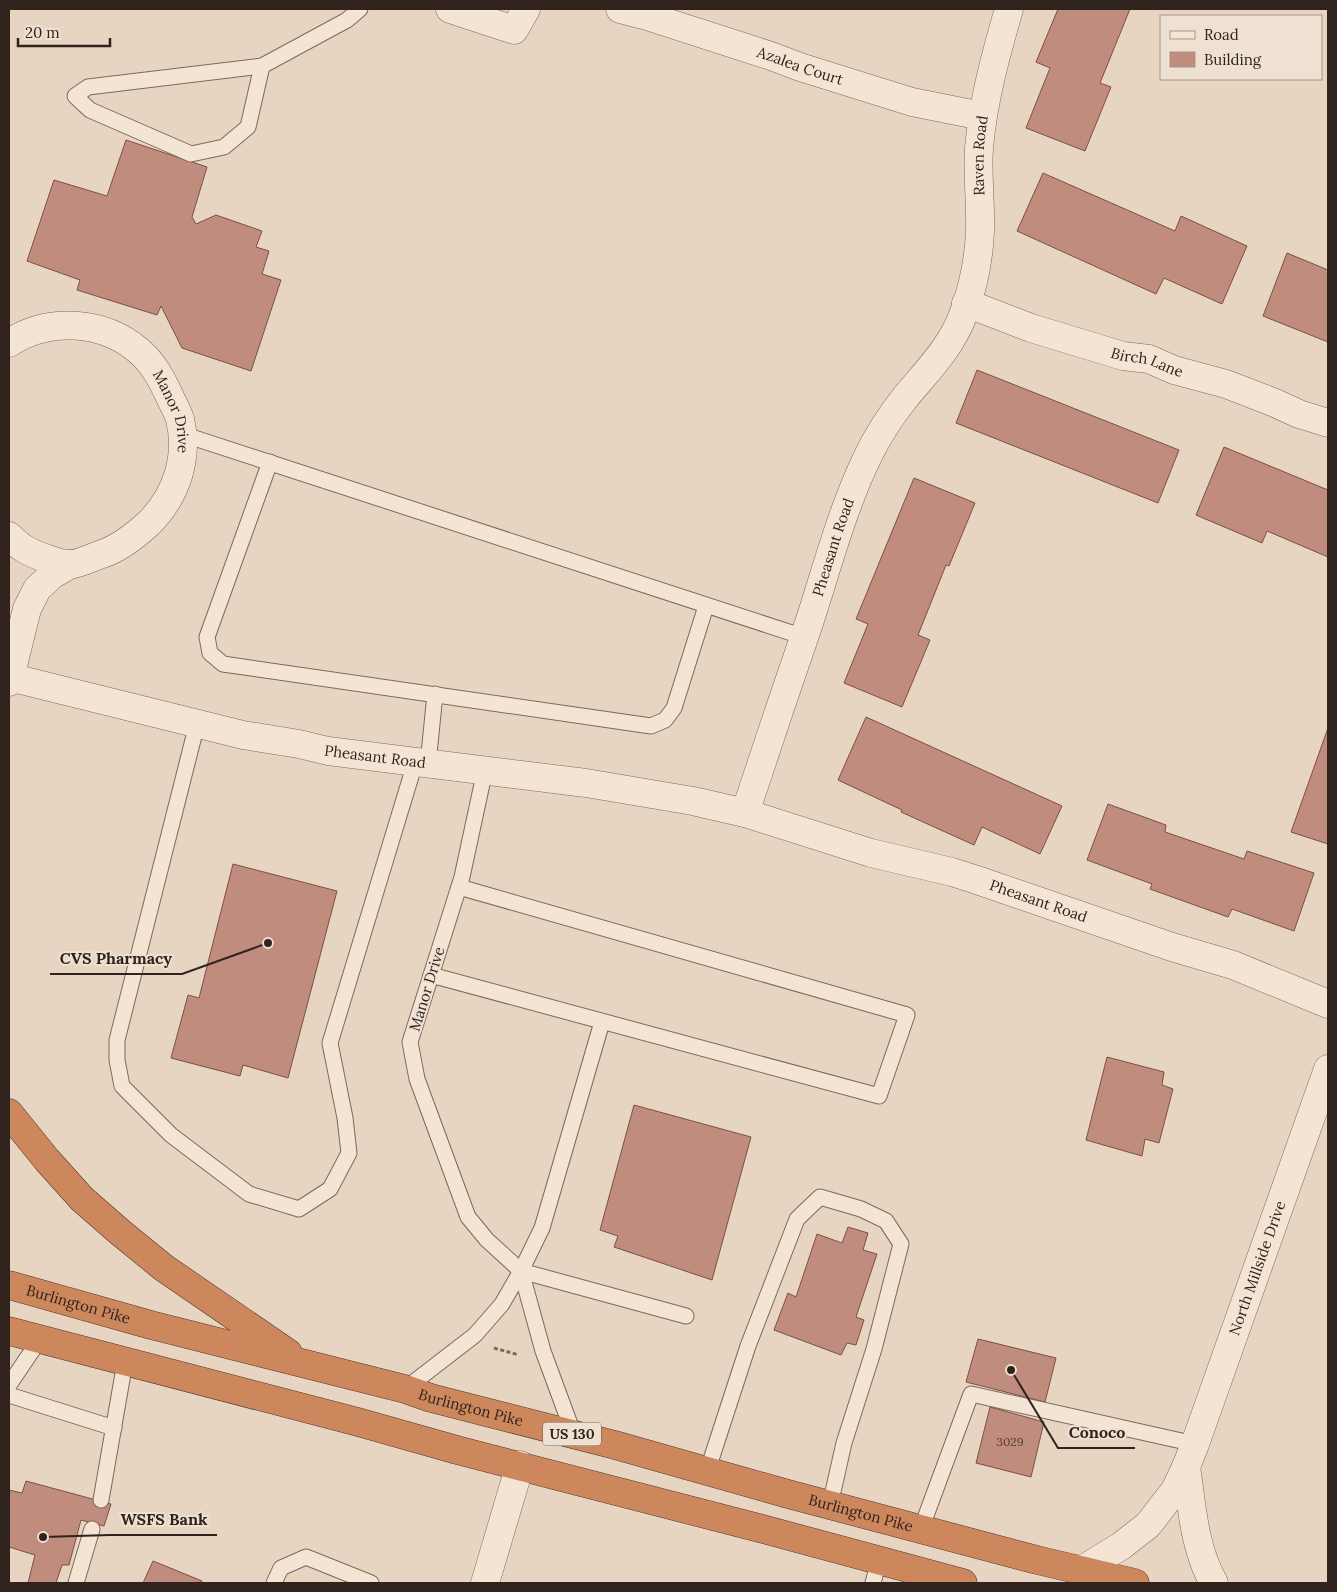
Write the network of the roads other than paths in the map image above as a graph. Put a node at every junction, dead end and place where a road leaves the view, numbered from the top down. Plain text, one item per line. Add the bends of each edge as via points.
1 (360, 9) edge
2 (450, 9) edge
3 (526, 9) edge
4 (620, 9) edge
5 (1009, 9) edge
6 (262, 66) junction
7 (982, 116) junction
8 (966, 303) junction
9 (9, 343) edge
10 (1328, 423) edge
11 (182, 434) junction
12 (270, 462) junction
13 (9, 536) edge
14 (71, 564) junction
15 (706, 606) junction
16 (804, 637) junction
17 (10, 679) edge
18 (435, 694) junction
19 (197, 724) junction
20 (422, 763) junction
21 (485, 770) junction
22 (745, 813) junction
23 (458, 887) junction
24 (430, 975) junction
25 (1328, 1004) edge
26 (602, 1022) junction
27 (1328, 1069) edge
28 (9, 1113) edge
29 (521, 1271) junction
30 (9, 1285) edge
31 (686, 1316) dead end
32 (9, 1331) edge
33 (40, 1339) junction
34 (125, 1362) junction
35 (304, 1364) junction
36 (9, 1385) edge
37 (405, 1389) junction
38 (9, 1395) edge
39 (114, 1428) junction
40 (574, 1435) junction
41 (1190, 1456) junction
42 (520, 1465) junction
43 (707, 1472) junction
44 (101, 1500) dead end
45 (830, 1505) junction
46 (92, 1529) dead end
47 (921, 1529) junction
48 (1082, 1570) junction
49 (876, 1572) edge
50 (76, 1583) edge
51 (274, 1583) edge
52 (371, 1583) edge
53 (485, 1583) edge
54 (963, 1583) edge
55 (1136, 1583) edge
56 (1214, 1583) edge

1 - 6 lane via 347,20
2 - 3 street via 514,30
4 - 7 street, Azalea Court via 912,102
5 - 7 street, Raven Road
6 - 6 lane via 88,88 75,96 90,110 191,154 224,147 248,127
7 - 8 street, Raven Road via 980,230 974,277
8 - 10 street, Birch Lane via 1031,328 1226,384
8 - 16 street, Pheasant Road via 938,358 890,417 866,459 848,501
9 - 11 street, Manor Drive via 37,330 58,325 114,334 140,352 160,376 179,417
11 - 12 lane
11 - 14 street, Manor Drive via 181,468 166,502 154,517 124,543
12 - 15 lane
12 - 18 lane via 207,637 210,652 223,664
13 - 14 street via 23,548
14 - 17 street, Manor Drive via 52,575 30,602
15 - 16 lane
15 - 18 lane via 674,708 665,720 651,726
16 - 22 street, Pheasant Road
17 - 19 street, Pheasant Road
18 - 20 lane
19 - 20 street, Pheasant Road via 328,751
19 - 20 lane via 117,1040 122,1086 171,1135 249,1194 299,1210 330,1189 349,1152 330,1043
20 - 21 street, Pheasant Road
21 - 22 street, Pheasant Road via 586,783
21 - 23 lane, Manor Drive
22 - 25 street, Pheasant Road via 871,853 974,878 1233,965
23 - 24 lane, Manor Drive
23 - 26 lane via 907,1015 879,1096
24 - 26 lane
24 - 29 lane, Manor Drive via 410,1042 417,1079 468,1217 487,1240
26 - 29 lane via 542,1228
27 - 41 street, North Millside Drive
28 - 35 highway via 82,1199 121,1233 164,1268
29 - 31 lane
29 - 37 lane via 502,1304 475,1335
29 - 40 lane via 543,1351
30 - 35 highway, Burlington Pike / US 130
32 - 33 highway
33 - 34 highway
33 - 36 lane
34 - 39 lane
34 - 42 highway
35 - 37 highway, Burlington Pike / US 130
37 - 40 highway, Burlington Pike / US 130
38 - 39 lane
39 - 44 lane
40 - 43 highway, Burlington Pike / US 130
41 - 47 lane via 971,1394
41 - 48 street, North Millside Drive via 1175,1490 1148,1525
41 - 56 street, North Millside Drive via 1200,1549
42 - 49 highway
42 - 53 street
43 - 45 highway, Burlington Pike / US 130
43 - 45 lane via 748,1346 796,1219 820,1197 861,1209 886,1221 900,1244 874,1349 844,1443
45 - 47 highway, Burlington Pike / US 130
46 - 50 lane
47 - 48 highway, Burlington Pike / US 130
48 - 55 highway, Burlington Pike / US 130
49 - 54 highway
51 - 52 lane via 281,1568 306,1557

